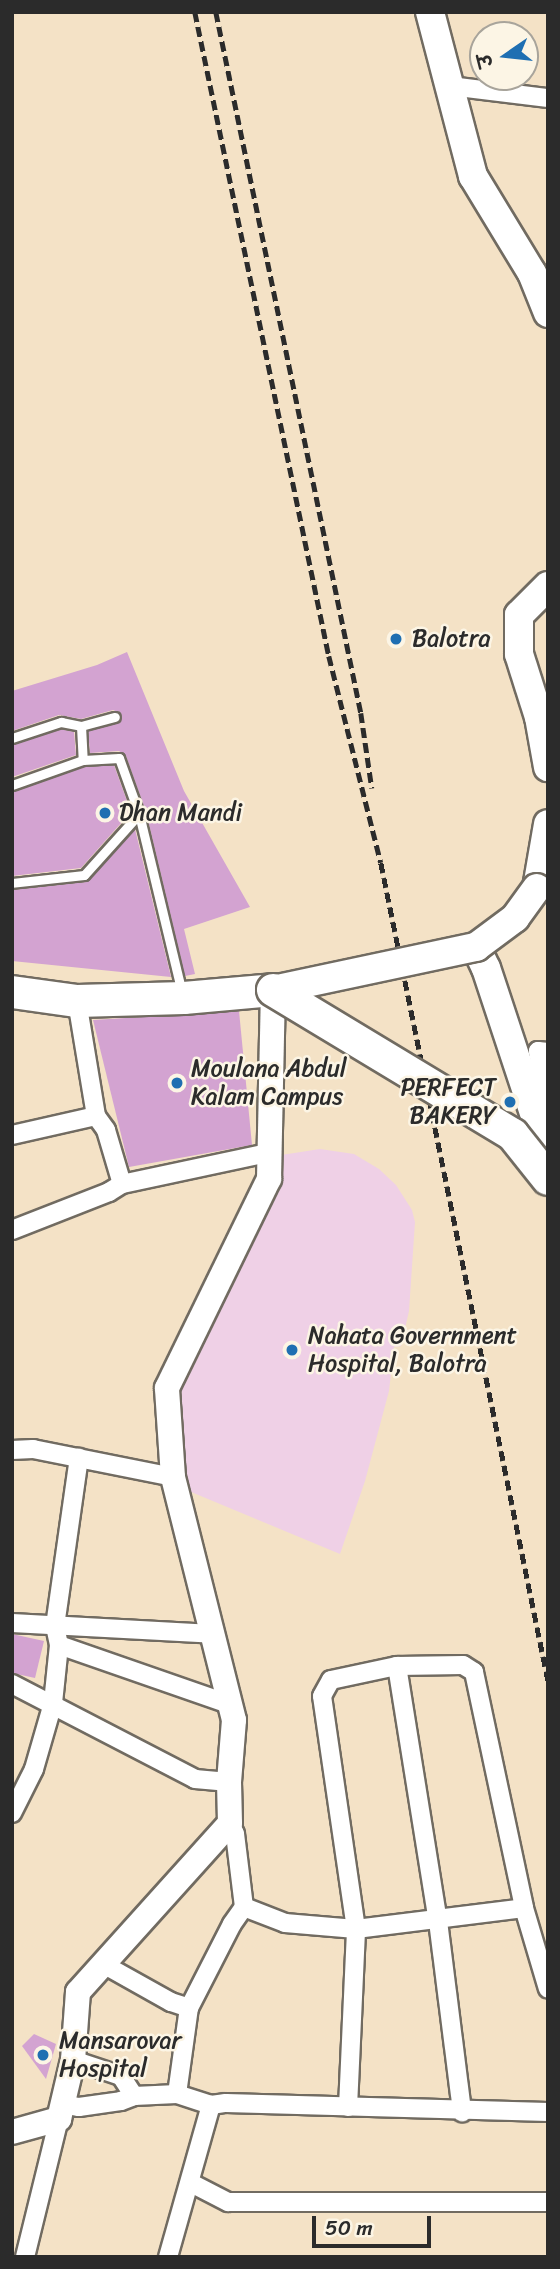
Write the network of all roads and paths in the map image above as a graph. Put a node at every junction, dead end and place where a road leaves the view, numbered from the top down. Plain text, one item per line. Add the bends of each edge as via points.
1 (436, 16) edge
2 (450, 86) junction
3 (548, 98) edge
4 (548, 313) edge
5 (548, 586) edge
6 (115, 717) dead end
7 (81, 726) junction
8 (12, 738) edge
9 (83, 760) junction
10 (548, 767) edge
11 (12, 785) edge
12 (139, 814) junction
13 (547, 842) edge
14 (12, 883) edge
15 (477, 947) junction
16 (272, 990) junction
17 (12, 992) edge
18 (184, 998) junction
19 (77, 1001) junction
20 (548, 1052) edge
21 (548, 1114) edge
22 (96, 1116) junction
23 (12, 1135) edge
24 (272, 1152) junction
25 (548, 1156) edge
26 (548, 1179) edge
27 (122, 1184) junction
28 (12, 1230) edge
29 (12, 1450) edge
30 (79, 1458) junction
31 (173, 1477) junction
32 (12, 1623) edge
33 (55, 1626) junction
34 (213, 1634) junction
35 (59, 1645) junction
36 (397, 1666) junction
37 (12, 1684) edge
38 (53, 1703) junction
39 (231, 1705) junction
40 (229, 1782) junction
41 (12, 1813) edge
42 (230, 1823) junction
43 (244, 1907) junction
44 (524, 1908) junction
45 (438, 1921) junction
46 (356, 1929) junction
47 (103, 1964) junction
48 (548, 1989) edge
49 (189, 2008) junction
50 (73, 2060) junction
51 (177, 2094) junction
52 (134, 2096) junction
53 (211, 2105) junction
54 (348, 2107) junction
55 (61, 2112) junction
56 (462, 2112) junction
57 (548, 2112) edge
58 (12, 2132) edge
59 (191, 2183) junction
60 (548, 2202) edge
61 (25, 2257) edge
62 (168, 2257) edge

1 - 2 main road
2 - 3 street
2 - 4 main road via 473,176 532,273
5 - 10 main road via 519,615 519,654 539,717
6 - 7 lane
7 - 8 lane via 61,722
7 - 9 lane
9 - 11 lane
9 - 12 lane via 119,758
12 - 14 lane via 84,875
12 - 18 lane
13 - 15 main road, bridge via 537,888 515,918
15 - 16 main road, bridge
15 - 25 main road
16 - 18 highway
16 - 24 street
16 - 26 highway, bridge via 513,1135
17 - 19 highway
18 - 19 highway
19 - 22 street
20 - 21 street via 538,1051
22 - 23 street
22 - 27 street via 106,1130
24 - 27 street
24 - 31 street via 269,1179 167,1388
27 - 28 street
29 - 30 street
30 - 31 street
30 - 33 street
31 - 34 street
32 - 33 street
33 - 34 street
33 - 35 street
34 - 39 street
35 - 38 street
35 - 39 street
36 - 44 street via 463,1665 474,1672
36 - 45 street
36 - 46 street via 331,1680 322,1696
37 - 38 street
38 - 40 street via 195,1779
38 - 41 street via 34,1769
39 - 40 street
40 - 42 street
42 - 43 street
42 - 47 street
43 - 46 street via 285,1923
43 - 49 street
44 - 45 street
44 - 48 street
45 - 46 street
45 - 56 street
46 - 54 street
47 - 49 street
47 - 50 street via 78,1992
49 - 51 street
50 - 52 street via 121,2076
50 - 55 street
51 - 52 street
51 - 53 street
52 - 55 street
53 - 54 street
53 - 59 street
54 - 56 street
55 - 58 street
55 - 61 street
56 - 57 street
59 - 60 street via 228,2202
59 - 62 street

